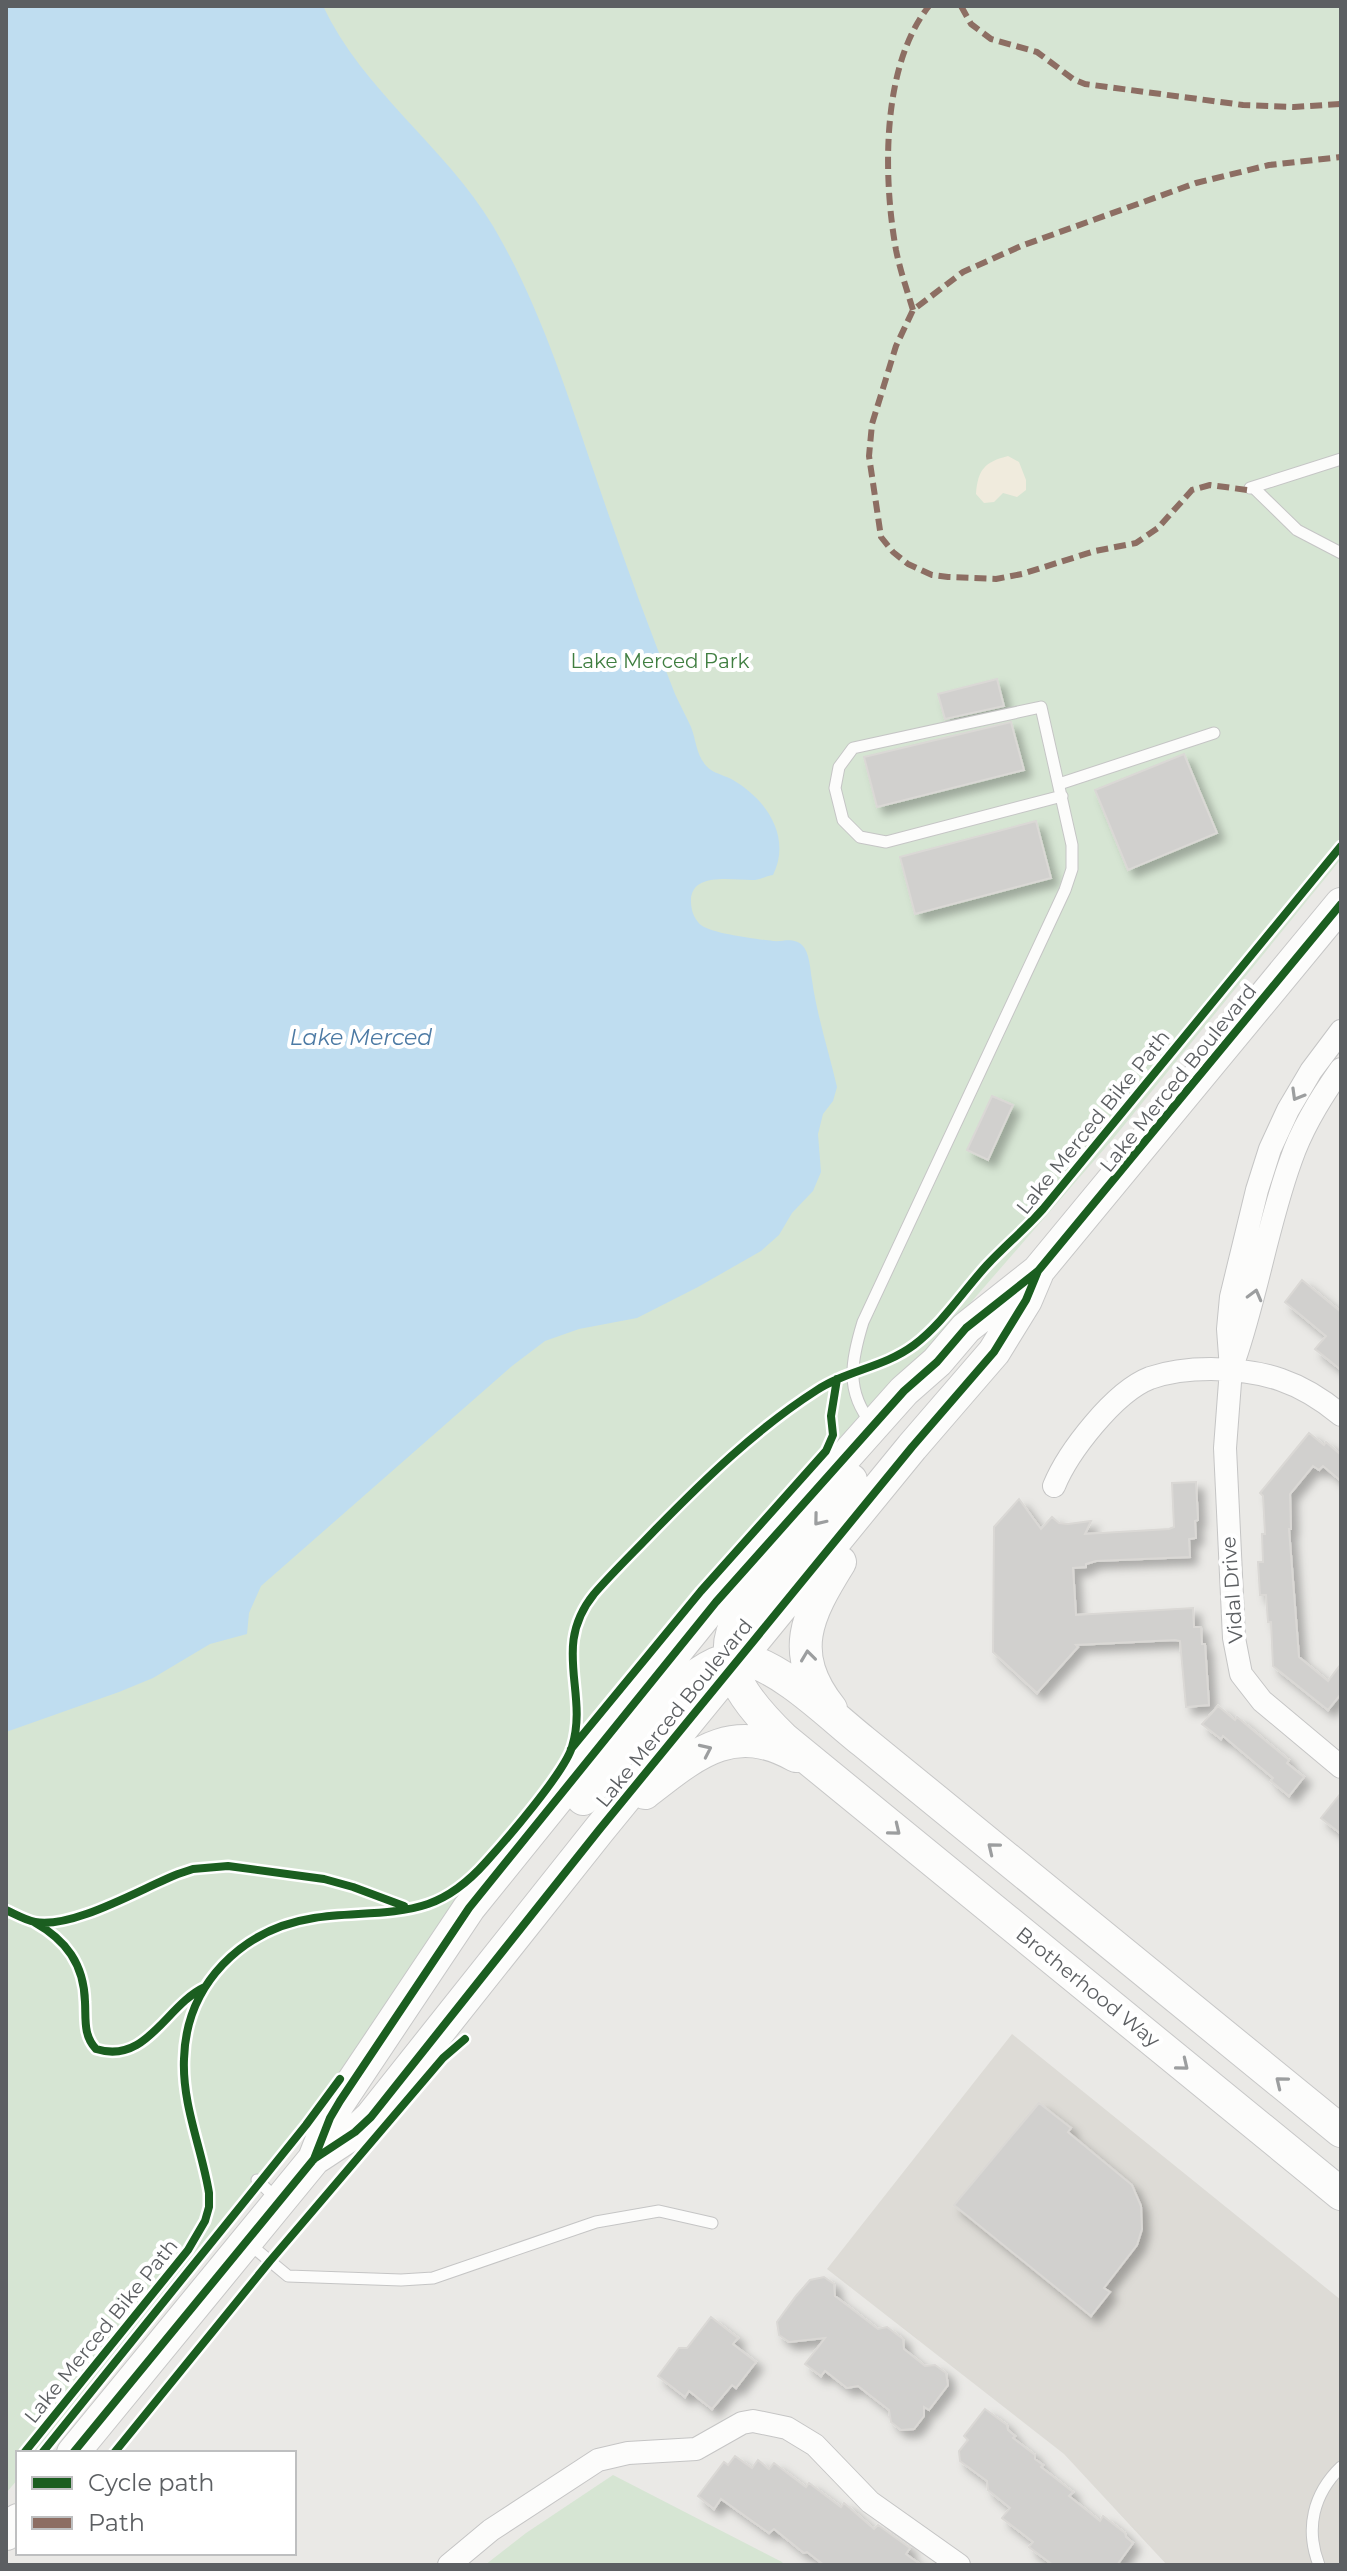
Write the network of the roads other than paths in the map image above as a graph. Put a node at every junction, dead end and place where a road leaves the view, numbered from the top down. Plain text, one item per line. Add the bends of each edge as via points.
1 (1341, 459) edge
2 (1341, 553) edge
3 (1214, 733) dead end
4 (1060, 790) junction
5 (1341, 904) edge
6 (1341, 1031) edge
7 (1341, 1069) edge
8 (1038, 1271) junction
9 (937, 1362) junction
10 (1231, 1369) junction
11 (1341, 1415) edge
12 (873, 1425) junction
13 (912, 1447) junction
14 (1054, 1486) dead end
15 (733, 1661) junction
16 (864, 1742) junction
17 (1340, 1763) edge
18 (834, 1781) junction
19 (599, 1830) junction
20 (340, 2101) junction
21 (1341, 2131) edge
22 (314, 2159) junction
23 (1341, 2194) edge
24 (712, 2223) dead end
25 (246, 2241) junction
26 (75, 2451) edge
27 (1341, 2467) edge
28 (449, 2565) edge
29 (959, 2565) edge
30 (1319, 2565) edge

1 - 2 lane via 1250,488 1297,530
3 - 4 lane
4 - 4 lane via 886,842 860,837 843,820 835,788 839,767 853,748 1041,707
4 - 12 lane via 1073,858 1070,879 857,1340 854,1390
5 - 8 main road, Lake Merced Boulevard
6 -> 10 street, Vidal Drive via 1311,1071 1270,1149 1231,1297
10 -> 7 street, Vidal Drive via 1292,1157
8 - 9 main road, Lake Merced Boulevard via 975,1321
8 - 13 main road, Lake Merced Boulevard via 994,1352
9 - 12 main road, Lake Merced Boulevard
9 -> 15 main road via 910,1408 741,1614 732,1633
10 - 11 street via 1292,1383
10 - 14 street via 1186,1369 1148,1379 1094,1423
10 - 17 street, Vidal Drive via 1225,1448 1234,1638 1241,1674 1262,1701
12 - 20 main road, Lake Merced Boulevard via 716,1602 494,1876
13 - 15 main road, Lake Merced Boulevard
16 -> 13 main road via 828,1705 812,1677 808,1622
15 - 16 main road via 759,1665 790,1683
15 - 18 main road via 754,1708
15 - 19 main road, Lake Merced Boulevard
15 - 20 main road via 719,1661 699,1673 652,1716
21 -> 16 main road
19 -> 18 main road via 697,1753 727,1742 776,1745
18 -> 23 main road, Brotherhood Way
19 - 22 main road, Lake Merced Boulevard via 371,2117
20 - 22 main road, Lake Merced Boulevard
22 - 25 main road, Lake Merced Boulevard via 268,2191
24 - 25 lane via 659,2211 596,2222 433,2278 412,2279 288,2276
25 - 26 main road, Lake Merced Boulevard
27 - 30 lane via 1312,2516
28 - 29 street via 491,2530 598,2460 696,2449 753,2421 787,2428 815,2445 870,2502

